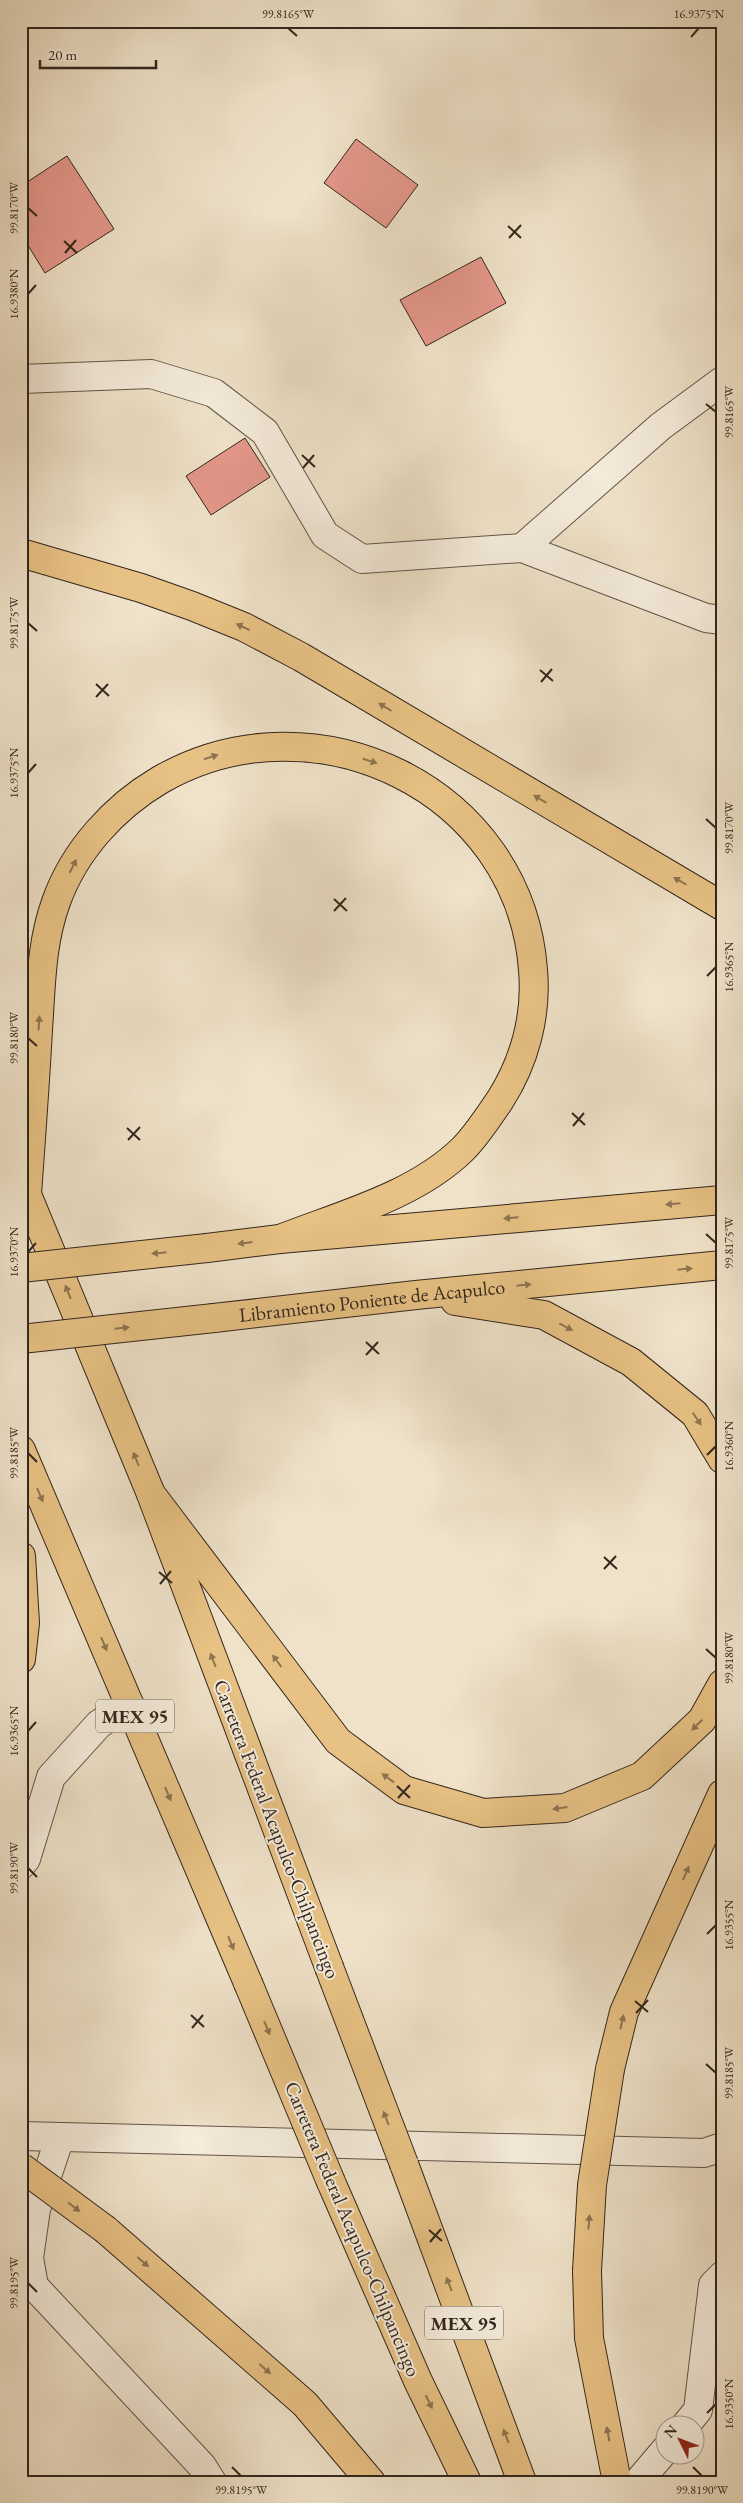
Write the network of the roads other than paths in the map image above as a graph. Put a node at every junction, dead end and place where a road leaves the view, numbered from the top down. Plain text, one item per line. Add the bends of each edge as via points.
1 (21, 379) edge
2 (722, 381) edge
3 (522, 548) junction
4 (21, 553) edge
5 (722, 620) edge
6 (722, 906) edge
7 (24, 1187) edge
8 (722, 1200) edge
9 (280, 1239) junction
10 (722, 1265) edge
11 (21, 1268) edge
12 (416, 1295) junction
13 (21, 1339) edge
14 (21, 1450) edge
15 (722, 1459) edge
16 (151, 1494) junction
17 (21, 1556) edge
18 (21, 1658) edge
19 (722, 1684) edge
20 (130, 1705) junction
21 (722, 1794) edge
22 (21, 1865) edge
23 (21, 2136) edge
24 (60, 2137) junction
25 (722, 2147) edge
26 (21, 2167) edge
27 (722, 2276) edge
28 (693, 2416) edge
29 (656, 2461) edge
30 (212, 2482) edge
31 (371, 2482) edge
32 (467, 2482) edge
33 (522, 2482) edge
34 (617, 2482) edge
35 (638, 2482) edge

1 - 3 street via 151,374 214,393 265,432 325,535 362,559
2 - 3 street via 661,426
3 - 5 street via 706,618
6 -> 4 main road via 301,657 244,627 141,588
7 -> 9 main road via 45,946 56,901 78,857 109,819 144,789 180,768 215,755 256,747 300,746 340,751 376,762 414,780 452,809 489,847 508,876 532,949 532,1018 523,1053 510,1084 463,1148 434,1171 403,1189
16 -> 7 main road, Carretera Federal Acapulco-Chilpancingo / MEX 95
8 -> 9 main road
9 -> 11 main road, bridge
12 -> 10 main road, Libramiento Poniente de Acapulco
13 -> 12 main road, Libramiento Poniente de Acapulco, bridge
12 -> 15 main road via 544,1315 562,1324 631,1362 695,1414
14 -> 20 main road, Carretera Federal Acapulco-Chilpancingo / MEX 95
19 -> 16 main road via 702,1720 642,1776 565,1808 483,1813 404,1790 338,1741
33 -> 16 main road, Carretera Federal Acapulco-Chilpancingo / MEX 95, bridge
17 - 18 main road via 25,1623
20 - 22 street via 100,1724 51,1778 26,1859
20 -> 32 main road, Carretera Federal Acapulco-Chilpancingo / MEX 95, bridge via 330,2182 418,2381
34 -> 21 main road, bridge via 589,2338 587,2271 592,2185 610,2069 624,2012
23 - 24 street
24 - 25 street via 704,2153
24 - 30 street via 36,2209 29,2258 34,2286 202,2466
26 -> 31 main road, bridge via 106,2230 305,2404
27 - 28 street via 713,2286 698,2410
29 - 35 street

